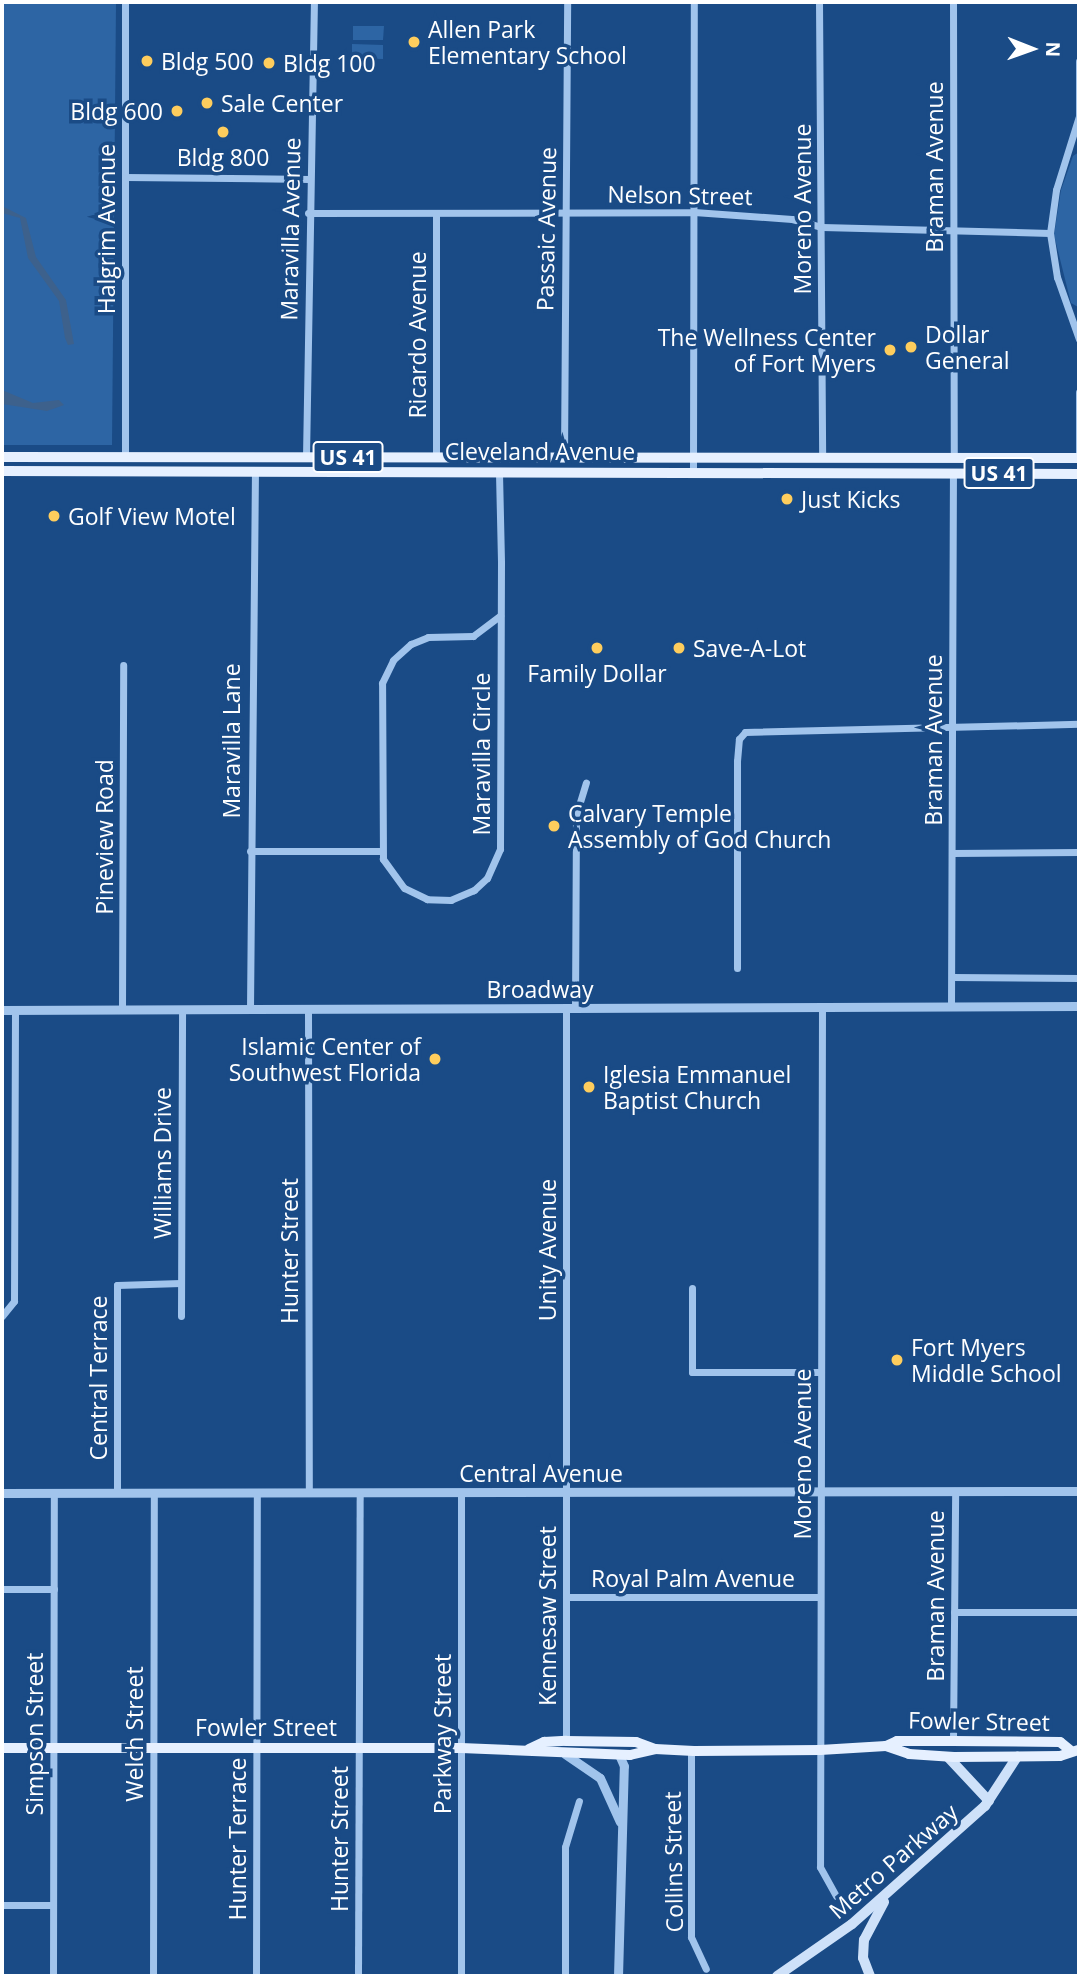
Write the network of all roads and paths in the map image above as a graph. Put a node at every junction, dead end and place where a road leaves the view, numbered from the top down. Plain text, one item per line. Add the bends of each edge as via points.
1 (125, 2) edge
2 (314, 2) edge
3 (567, 2) edge
4 (694, 2) edge
5 (819, 2) edge
6 (953, 2) edge
7 (1079, 61) edge
8 (1079, 117) edge
9 (125, 177) junction
10 (309, 178) junction
11 (566, 212) junction
12 (694, 212) junction
13 (308, 213) junction
14 (436, 213) junction
15 (822, 227) junction
16 (953, 233) junction
17 (1050, 233) junction
18 (1075, 311) edge
19 (1079, 339) edge
20 (1079, 392) edge
21 (2, 457) edge
22 (125, 457) junction
23 (291, 457) junction
24 (306, 457) junction
25 (436, 457) junction
26 (564, 457) junction
27 (694, 457) junction
28 (822, 458) junction
29 (954, 458) junction
30 (988, 458) junction
31 (1079, 458) edge
32 (2, 471) edge
33 (88, 472) junction
34 (255, 472) junction
35 (694, 472) junction
36 (499, 473) junction
37 (918, 473) junction
38 (953, 473) junction
39 (1079, 474) edge
40 (500, 616) junction
41 (123, 665) dead end
42 (952, 724) junction
43 (1079, 724) edge
44 (586, 782) dead end
45 (250, 851) junction
46 (381, 851) junction
47 (1079, 852) edge
48 (952, 853) junction
49 (737, 968) dead end
50 (952, 977) junction
51 (1079, 978) edge
52 (1079, 1006) edge
53 (821, 1007) junction
54 (951, 1007) junction
55 (571, 1008) junction
56 (122, 1009) junction
57 (250, 1009) junction
58 (308, 1009) junction
59 (2, 1010) edge
60 (15, 1010) junction
61 (182, 1010) junction
62 (181, 1283) junction
63 (692, 1288) dead end
64 (2, 1316) edge
65 (181, 1316) dead end
66 (821, 1372) junction
67 (1079, 1491) edge
68 (257, 1492) junction
69 (309, 1492) junction
70 (359, 1492) junction
71 (461, 1492) junction
72 (567, 1492) junction
73 (955, 1492) junction
74 (2, 1493) edge
75 (54, 1493) junction
76 (117, 1493) junction
77 (154, 1493) junction
78 (821, 1493) junction
79 (2, 1589) edge
80 (54, 1589) junction
81 (566, 1597) junction
82 (821, 1597) junction
83 (954, 1612) junction
84 (1079, 1612) edge
85 (566, 1741) junction
86 (953, 1741) junction
87 (615, 1742) junction
88 (1039, 1742) junction
89 (886, 1746) junction
90 (2, 1748) edge
91 (54, 1748) junction
92 (154, 1748) junction
93 (257, 1748) junction
94 (359, 1748) junction
95 (461, 1748) junction
96 (529, 1749) junction
97 (655, 1749) junction
98 (820, 1750) junction
99 (1074, 1750) edge
100 (691, 1751) junction
101 (897, 1752) junction
102 (565, 1754) junction
103 (619, 1755) junction
104 (948, 1756) junction
105 (1017, 1758) junction
106 (579, 1801) dead end
107 (989, 1801) junction
108 (624, 1834) junction
109 (897, 1884) junction
110 (836, 1896) dead end
111 (2, 1905) edge
112 (53, 1905) junction
113 (706, 1969) dead end
114 (53, 1976) edge
115 (153, 1976) edge
116 (256, 1976) edge
117 (358, 1976) edge
118 (461, 1976) edge
119 (565, 1976) edge
120 (618, 1976) edge
121 (777, 1976) edge
122 (870, 1976) edge

1 - 9 street, Halgrim Avenue
2 - 10 street, Maravilla Avenue
3 - 11 street, Passaic Avenue
4 - 12 street
5 - 15 street, Moreno Avenue
6 - 16 street, Braman Avenue
7 - 8 street
8 - 17 street via 1056,190
9 - 10 street
9 - 22 street, Halgrim Avenue
10 - 13 street, Maravilla Avenue
11 - 12 street, Nelson Street
11 - 14 street, Nelson Street
11 - 26 street, Passaic Avenue
12 - 15 street, Nelson Street via 792,219
12 - 27 street
13 - 14 street, Nelson Street
13 - 24 street, Maravilla Avenue
14 - 25 street, Ricardo Avenue
15 - 16 street, Nelson Street
15 - 28 street, Moreno Avenue
16 - 17 street, Nelson Street
16 - 29 street, Braman Avenue
17 - 18 street via 1055,266
18 - 19 street
20 - 31 street
21 - 22 main road, Cleveland Avenue / US 41
22 - 23 main road, Cleveland Avenue / US 41
22 - 33 main road
23 - 24 main road, Cleveland Avenue / US 41
23 - 34 main road
24 - 25 main road, Cleveland Avenue / US 41
25 - 26 main road, Cleveland Avenue / US 41
26 - 27 main road, Cleveland Avenue / US 41
27 - 28 main road, Cleveland Avenue / US 41
27 - 35 street
28 - 29 main road, Cleveland Avenue / US 41
29 - 30 main road, Cleveland Avenue / US 41
29 - 37 main road
30 - 31 main road, Cleveland Avenue / US 41
30 - 38 main road
32 - 33 main road, Cleveland Avenue / US 41
33 - 34 main road, Cleveland Avenue / US 41
34 - 36 main road, Cleveland Avenue / US 41
34 - 45 street, Maravilla Lane
35 - 36 main road, Cleveland Avenue / US 41
35 - 37 main road, Cleveland Avenue / US 41
36 - 40 street, Maravilla Circle
37 - 38 main road, Cleveland Avenue / US 41
38 - 39 main road, Cleveland Avenue / US 41
38 - 42 street, Braman Avenue
40 - 46 street, Maravilla Circle via 473,636 428,637 411,644 384,674
40 - 46 street, Maravilla Circle via 501,839 493,868 481,885 464,895 427,899 397,882
41 - 56 street, Pineview Road
42 - 43 street
42 - 48 street, Braman Avenue
42 - 49 street via 745,732 738,747
44 - 55 street, Unity Avenue via 576,815
45 - 46 street
45 - 57 street, Maravilla Lane
47 - 48 street
48 - 50 street, Braman Avenue
50 - 51 street
50 - 54 street, Braman Avenue
52 - 54 street, Broadway
53 - 54 street, Broadway
53 - 55 street, Broadway
53 - 66 street, Moreno Avenue
55 - 58 street, Broadway
55 - 72 street, Unity Avenue
56 - 60 street, Broadway
56 - 61 street, Broadway
57 - 58 street, Broadway
57 - 61 street, Broadway
58 - 69 street, Hunter Street
59 - 60 street, Broadway
60 - 64 street via 14,1301
61 - 62 street, Williams Drive
62 - 65 street, Williams Drive
62 - 76 street, Central Terrace via 117,1285
63 - 66 street via 692,1372
66 - 78 street, Moreno Avenue
67 - 73 street, Central Avenue
68 - 69 street, Central Avenue
68 - 77 street, Central Avenue
68 - 93 street, Hunter Terrace
69 - 70 street, Central Avenue
70 - 71 street, Central Avenue
70 - 94 street, Hunter Street
71 - 72 street, Central Avenue
71 - 95 street, Parkway Street
72 - 78 street, Central Avenue
72 - 81 street, Kennesaw Street
73 - 78 street, Central Avenue
73 - 83 street, Braman Avenue
74 - 75 street, Central Avenue
75 - 76 street, Central Avenue
75 - 80 street, Simpson Street
76 - 77 street, Central Avenue
77 - 92 street, Welch Street
78 - 82 street, Moreno Avenue
79 - 80 street
80 - 91 street, Simpson Street
81 - 82 street, Royal Palm Avenue
81 - 85 street, Kennesaw Street
82 - 98 street, Moreno Avenue
83 - 84 street
83 - 86 street, Braman Avenue
85 - 87 main road, Fowler Street
85 - 96 main road, Fowler Street via 544,1741
86 - 88 main road, Fowler Street
86 - 89 main road, Fowler Street via 897,1741
86 - 101 main road via 941,1748
87 - 97 main road, Fowler Street
87 - 103 main road
88 - 99 main road, Fowler Street via 1060,1742
88 - 105 main road
89 - 98 main road, Fowler Street
89 - 101 main road, Fowler Street
90 - 91 main road, Fowler Street
91 - 92 main road, Fowler Street
91 - 112 street, Simpson Street
92 - 93 main road, Fowler Street
92 - 115 street, Welch Street
93 - 94 main road, Fowler Street
93 - 116 street, Hunter Terrace
94 - 95 main road, Fowler Street
94 - 117 street, Hunter Street
95 - 96 main road, Fowler Street
95 - 118 street, Parkway Street
96 - 102 main road, Fowler Street via 542,1755
97 - 100 main road, Fowler Street
97 - 103 main road, Fowler Street
98 - 100 main road, Fowler Street
98 - 110 street, Moreno Avenue via 820,1867
99 - 105 main road, Fowler Street via 1060,1756
100 - 113 street, Collins Street via 691,1937
101 - 104 main road, Fowler Street
102 - 103 main road, Fowler Street
102 - 108 street via 600,1778
103 - 108 street via 624,1766
104 - 105 main road, Fowler Street
104 - 107 main road
105 - 107 main road, Metro Parkway
106 - 119 street via 565,1847
107 - 109 main road, Metro Parkway
108 - 120 street
109 - 121 main road, Metro Parkway via 852,1924
109 - 122 main road via 864,1940 863,1958
111 - 112 street
112 - 114 street, Simpson Street

